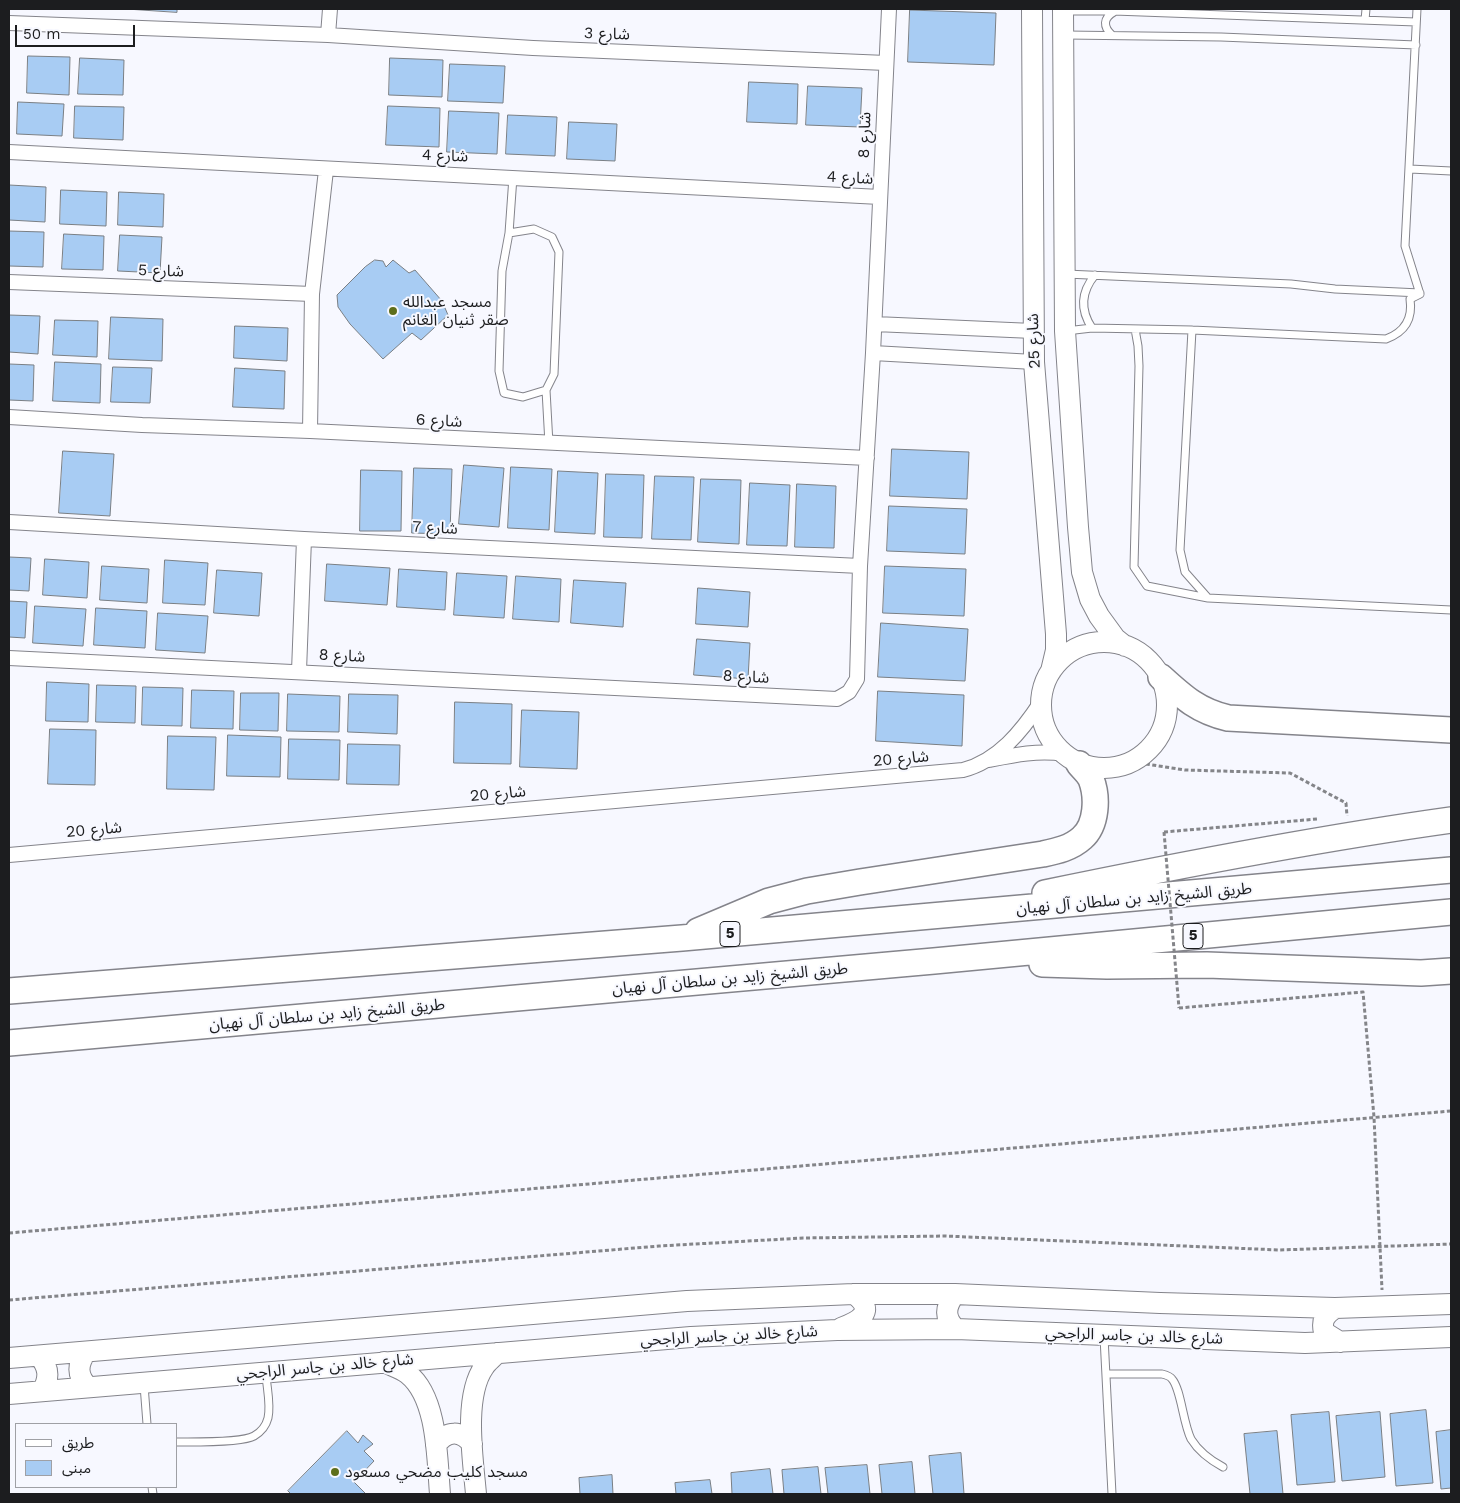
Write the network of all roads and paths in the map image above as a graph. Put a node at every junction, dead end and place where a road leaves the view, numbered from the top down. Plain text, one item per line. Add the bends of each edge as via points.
1 (330, 9) edge
2 (889, 9) edge
3 (1032, 9) edge
4 (1366, 9) edge
5 (1416, 9) edge
6 (1063, 10) edge
7 (1114, 11) junction
8 (1214, 12) edge
9 (1365, 20) junction
10 (1416, 22) junction
11 (9, 23) edge
12 (328, 35) junction
13 (1063, 35) junction
14 (1112, 35) junction
15 (1416, 46) junction
16 (886, 63) junction
17 (9, 152) edge
18 (1410, 168) junction
19 (326, 170) junction
20 (1451, 170) edge
21 (513, 177) junction
22 (880, 197) junction
23 (509, 233) junction
24 (1064, 274) junction
25 (1095, 275) junction
26 (9, 282) edge
27 (312, 294) junction
28 (1420, 294) junction
29 (875, 324) junction
30 (1092, 328) junction
31 (1135, 329) junction
32 (1192, 330) junction
33 (1033, 331) junction
34 (1065, 331) junction
35 (873, 353) junction
36 (1034, 362) junction
37 (546, 390) junction
38 (9, 417) edge
39 (310, 432) junction
40 (549, 444) junction
41 (867, 458) junction
42 (9, 522) edge
43 (304, 539) junction
44 (860, 566) junction
45 (1208, 598) junction
46 (1451, 610) edge
47 (1125, 646) junction
48 (9, 658) edge
49 (298, 671) junction
50 (1051, 671) junction
51 (1161, 677) junction
52 (1041, 702) junction
53 (1451, 730) edge
54 (1072, 759) junction
55 (988, 760) junction
56 (1133, 762) junction
57 (1338, 817) dead end
58 (1318, 819) dead end
59 (1451, 820) edge
60 (9, 855) edge
61 (1451, 870) edge
62 (1451, 912) edge
63 (930, 917) junction
64 (682, 938) junction
65 (934, 961) junction
66 (1451, 972) edge
67 (9, 991) edge
68 (9, 1043) edge
69 (1451, 1111) edge
70 (1374, 1117) junction
71 (9, 1233) edge
72 (1451, 1244) edge
73 (1380, 1247) junction
74 (854, 1294) junction
75 (956, 1294) junction
76 (9, 1300) edge
77 (1451, 1304) edge
78 (1383, 1306) junction
79 (1335, 1308) junction
80 (956, 1329) junction
81 (837, 1330) junction
82 (1104, 1335) junction
83 (1451, 1337) edge
84 (1340, 1342) junction
85 (86, 1352) junction
86 (497, 1353) junction
87 (39, 1356) junction
88 (9, 1358) edge
89 (384, 1362) junction
90 (266, 1372) junction
91 (1106, 1374) junction
92 (143, 1382) junction
93 (88, 1387) junction
94 (42, 1391) junction
95 (9, 1394) edge
96 (147, 1423) edge
97 (178, 1442) edge
98 (472, 1444) junction
99 (436, 1445) junction
100 (1223, 1467) dead end
101 (440, 1494) edge
102 (476, 1494) edge
103 (1112, 1494) edge

1 - 12 street
2 - 16 street, شارع 8
3 - 33 street, شارع 25
4 - 9 lane
5 - 10 lane
6 - 7 lane
6 - 13 street, شارع 25
7 - 8 lane
7 - 14 lane via 1104,22
8 - 9 lane
9 - 10 lane
10 - 15 lane
11 - 12 street, شارع 3
12 - 16 street, شارع 3 via 533,48
13 - 14 lane
13 - 24 street, شارع 25
14 - 15 lane
15 - 18 lane
16 - 22 street, شارع 8
17 - 19 street, شارع 4
18 - 20 lane
18 - 28 lane via 1405,246
19 - 21 street, شارع 4
19 - 27 street
21 - 22 street, شارع 4
21 - 23 lane
22 - 29 street, شارع 8
23 - 37 lane via 534,230 552,237 559,252 554,374
23 - 37 lane via 502,271 499,371 504,393 523,397
24 - 25 lane
24 - 34 street, شارع 25
25 - 28 lane
25 - 30 lane via 1083,297 1084,313
26 - 27 street, شارع 5
27 - 39 street
28 - 32 lane via 1410,299 1410,320 1404,329 1386,339
29 - 33 street
29 - 35 street, شارع 8
30 - 31 lane
30 - 34 lane
31 - 32 lane
31 - 45 lane via 1139,366 1134,566 1147,586
32 - 45 lane via 1180,550 1186,572
33 - 36 street, شارع 25
34 - 47 street, شارع 25 via 1084,580 1099,616
35 - 36 street
35 - 41 street, شارع 8
36 - 50 street, شارع 25 via 1056,625 1056,650
37 - 40 lane
38 - 39 street, شارع 6
39 - 40 street, شارع 6
40 - 41 street, شارع 6
41 - 44 street, شارع 8
42 - 43 street, شارع 7
43 - 44 street, شارع 7
43 - 49 street, شارع 8
44 - 49 street, شارع 8 via 857,679 848,692 837,699
45 - 46 lane
47 - 50 street via 1108,642 1086,645 1066,655
47 - 51 street via 1148,659
48 - 49 street, شارع 8
50 - 52 street
51 - 53 highway via 1195,705 1228,718
51 - 56 street via 1167,698 1166,720 1158,740
52 - 54 street via 1048,734 1053,743
52 - 55 street, شارع 20 via 1015,737
54 - 55 street, شارع 20 via 1047,752 1029,752
54 - 56 street via 1101,769
54 - 64 highway via 1088,774 1095,808 1091,827 1070,846 1043,854 789,895
55 - 60 street, شارع 20 via 963,770 917,775
56 - 57 path via 1186,770 1290,773 1346,803 1348,816
58 - 70 path, bridge via 1164,832 1179,1008 1363,992
59 - 63 highway via 1187,864
61 - 63 highway, طريق الشيخ زايد بن سلطان آل نهيان / 5
62 - 65 highway, طريق الشيخ زايد بن سلطان آل نهيان / 5
63 - 64 highway, طريق الشيخ زايد بن سلطان آل نهيان / 5
64 - 67 highway, طريق الشيخ زايد بن سلطان آل نهيان / 5
65 - 66 highway via 1107,966 1207,964
65 - 68 highway, طريق الشيخ زايد بن سلطان آل نهيان / 5
69 - 70 path
70 - 71 path
70 - 73 path
72 - 73 path
73 - 76 path via 1280,1250 945,1236 803,1238 649,1247
73 - 78 path
74 - 75 street, شارع خالد بن جاسر الراجحي
74 - 81 street via 863,1301 863,1317
74 - 85 street, شارع خالد بن جاسر الراجحي via 686,1301
75 - 79 street, شارع خالد بن جاسر الراجحي
75 - 80 street via 948,1305 947,1314
77 - 78 street, شارع خالد بن جاسر الراجحي
78 - 79 street, شارع خالد بن جاسر الراجحي
79 - 84 street via 1325,1316 1322,1324 1324,1332
80 - 81 street, شارع خالد بن جاسر الراجحي
80 - 82 street, شارع خالد بن جاسر الراجحي
81 - 86 street, شارع خالد بن جاسر الراجحي via 691,1337
82 - 84 street, شارع خالد بن جاسر الراجحي
82 - 91 lane
83 - 84 street, شارع خالد بن جاسر الراجحي
85 - 87 street, شارع خالد بن جاسر الراجحي
85 - 93 street via 79,1366
86 - 89 street, شارع خالد بن جاسر الراجحي
86 - 98 street via 483,1368 476,1386 471,1420
87 - 88 street, شارع خالد بن جاسر الراجحي
87 - 94 street via 47,1369
89 - 90 street, شارع خالد بن جاسر الراجحي
89 - 99 street via 408,1374 421,1388 434,1421
90 - 92 street, شارع خالد بن جاسر الراجحي
90 - 97 lane via 269,1412 260,1432 247,1439
91 - 100 lane via 1162,1374 1171,1377 1176,1384 1192,1440 1203,1454
91 - 103 lane
92 - 93 street, شارع خالد بن جاسر الراجحي
92 - 96 lane
93 - 94 street, شارع خالد بن جاسر الراجحي
94 - 95 street, شارع خالد بن جاسر الراجحي
98 - 99 street via 459,1434 450,1434
98 - 102 street
99 - 101 street

